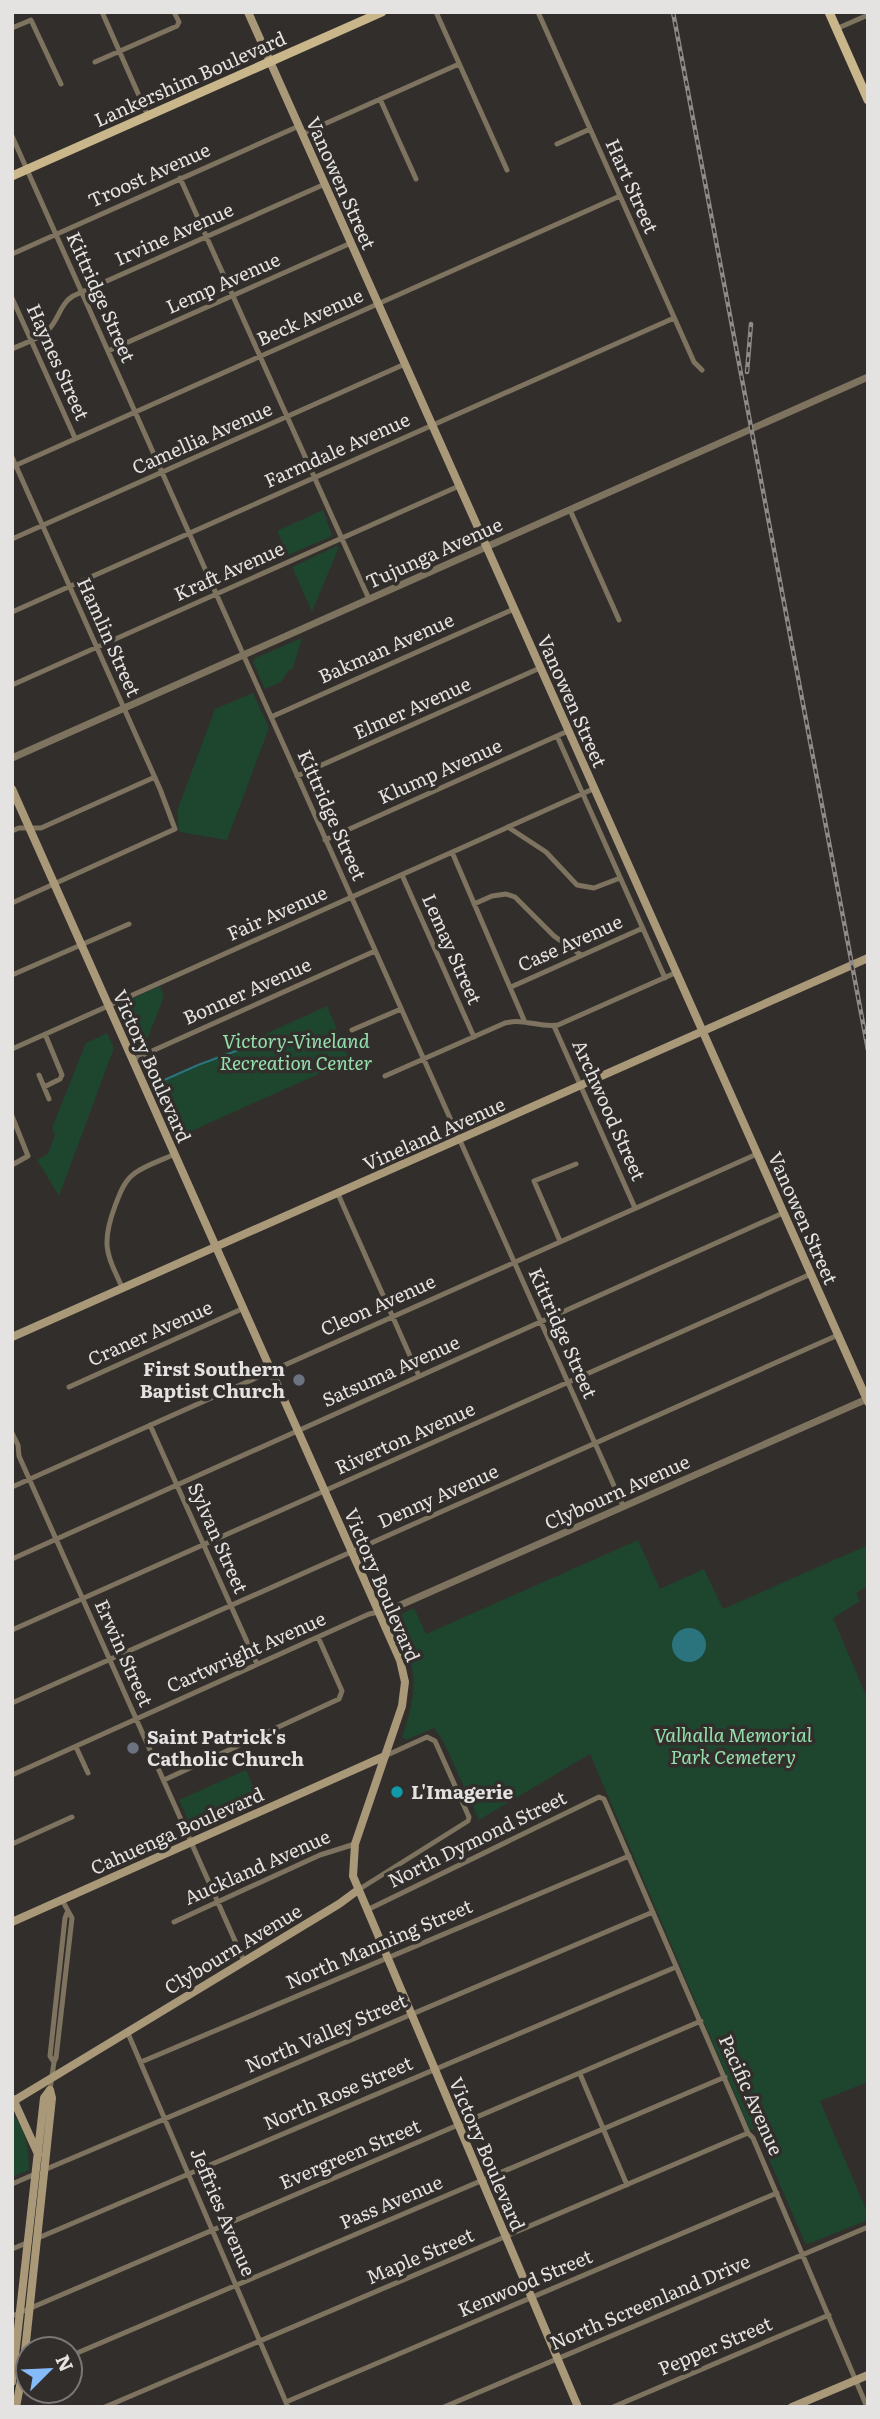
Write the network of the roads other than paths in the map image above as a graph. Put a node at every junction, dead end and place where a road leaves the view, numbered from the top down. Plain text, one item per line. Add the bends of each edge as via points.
1 (102, 12) edge
2 (174, 12) edge
3 (248, 12) edge
4 (382, 12) edge
5 (436, 12) edge
6 (538, 12) edge
7 (829, 12) edge
8 (868, 15) edge
9 (12, 29) edge
10 (836, 29) junction
11 (120, 51) junction
12 (95, 62) dead end
13 (270, 62) junction
14 (460, 64) junction
15 (61, 84) dead end
16 (865, 88) edge
17 (380, 99) junction
18 (868, 100) edge
19 (148, 117) junction
20 (590, 129) junction
21 (300, 130) junction
22 (12, 136) edge
23 (556, 144) dead end
24 (27, 170) junction
25 (507, 170) dead end
26 (12, 176) edge
27 (180, 178) junction
28 (416, 179) dead end
29 (325, 184) junction
30 (620, 196) junction
31 (56, 234) junction
32 (206, 237) junction
33 (351, 243) junction
34 (12, 254) edge
35 (82, 293) junction
36 (233, 296) junction
37 (12, 298) edge
38 (378, 304) junction
39 (674, 318) junction
40 (31, 340) junction
41 (12, 349) edge
42 (108, 351) junction
43 (260, 356) junction
44 (405, 364) junction
45 (702, 369) dead end
46 (868, 377) edge
47 (134, 412) junction
48 (288, 417) junction
49 (432, 425) junction
50 (75, 438) junction
51 (12, 457) edge
52 (14, 466) edge
53 (162, 473) junction
54 (315, 477) junction
55 (459, 486) junction
56 (570, 510) junction
57 (42, 526) junction
58 (189, 533) junction
59 (342, 538) junction
60 (12, 539) edge
61 (486, 547) junction
62 (70, 587) junction
63 (216, 594) junction
64 (369, 599) junction
65 (514, 609) junction
66 (12, 612) edge
67 (619, 620) dead end
68 (97, 647) junction
69 (243, 655) junction
70 (540, 668) junction
71 (12, 685) edge
72 (124, 708) junction
73 (271, 717) junction
74 (568, 732) junction
75 (557, 736) junction
76 (12, 758) edge
77 (297, 776) junction
78 (155, 777) junction
79 (12, 789) edge
80 (593, 789) junction
81 (582, 794) junction
82 (508, 827) junction
83 (29, 828) junction
84 (12, 831) edge
85 (325, 840) junction
86 (452, 852) junction
87 (401, 875) junction
88 (620, 878) junction
89 (55, 885) junction
90 (351, 897) junction
91 (12, 903) edge
92 (474, 904) junction
93 (129, 924) dead end
94 (643, 928) junction
95 (81, 944) junction
96 (375, 951) junction
97 (581, 955) junction
98 (868, 958) edge
99 (675, 973) junction
100 (12, 975) edge
101 (665, 978) junction
102 (511, 986) junction
103 (108, 1006) junction
104 (401, 1009) junction
105 (524, 1020) junction
106 (554, 1026) junction
107 (352, 1030) dead end
108 (702, 1032) junction
109 (45, 1034) junction
110 (474, 1037) junction
111 (12, 1049) edge
112 (423, 1059) junction
113 (132, 1060) junction
114 (39, 1075) dead end
115 (385, 1076) dead end
116 (580, 1086) junction
117 (44, 1087) junction
118 (50, 1099) dead end
119 (12, 1116) edge
120 (459, 1139) junction
121 (174, 1154) junction
122 (757, 1154) junction
123 (576, 1164) dead end
124 (12, 1165) edge
125 (338, 1194) junction
126 (635, 1208) junction
127 (783, 1213) junction
128 (560, 1241) junction
129 (217, 1248) junction
130 (514, 1262) junction
131 (811, 1274) junction
132 (122, 1289) junction
133 (244, 1308) junction
134 (392, 1316) junction
135 (540, 1321) junction
136 (838, 1335) junction
137 (12, 1337) edge
138 (271, 1370) junction
139 (419, 1376) junction
140 (568, 1383) junction
141 (69, 1387) dead end
142 (867, 1401) edge
143 (150, 1425) junction
144 (298, 1430) junction
145 (12, 1433) edge
146 (594, 1443) junction
147 (30, 1479) junction
148 (177, 1484) junction
149 (12, 1487) edge
150 (324, 1491) junction
151 (623, 1506) junction
152 (56, 1539) junction
153 (203, 1545) junction
154 (351, 1551) junction
155 (12, 1559) edge
156 (83, 1598) junction
157 (230, 1605) junction
158 (379, 1612) junction
159 (12, 1630) edge
160 (318, 1637) junction
161 (110, 1659) junction
162 (257, 1664) junction
163 (12, 1703) edge
164 (136, 1719) junction
165 (76, 1747) junction
166 (385, 1756) junction
167 (365, 1765) junction
168 (12, 1767) edge
169 (88, 1773) dead end
170 (14, 1774) edge
171 (378, 1777) junction
172 (164, 1780) junction
173 (602, 1797) joint
174 (72, 1817) dead end
175 (468, 1821) joint
176 (191, 1841) junction
177 (12, 1844) edge
178 (355, 1844) junction
179 (629, 1856) junction
180 (358, 1891) junction
181 (62, 1900) junction
182 (217, 1901) junction
183 (367, 1910) junction
184 (653, 1912) junction
185 (12, 1922) edge
186 (174, 1922) dead end
187 (387, 1958) junction
188 (244, 1961) junction
189 (676, 1967) junction
190 (411, 2014) junction
191 (701, 2021) junction
192 (127, 2031) junction
193 (141, 2062) junction
194 (435, 2070) junction
195 (580, 2074) junction
196 (54, 2076) junction
197 (725, 2077) junction
198 (50, 2090) junction
199 (13, 2100) edge
200 (166, 2118) junction
201 (458, 2126) junction
202 (604, 2129) junction
203 (748, 2133) junction
204 (38, 2155) junction
205 (40, 2172) junction
206 (189, 2173) junction
207 (482, 2181) junction
208 (12, 2184) edge
209 (627, 2185) junction
210 (777, 2193) junction
211 (868, 2227) edge
212 (213, 2229) junction
213 (506, 2236) junction
214 (33, 2240) junction
215 (12, 2249) edge
216 (803, 2255) junction
217 (236, 2284) junction
218 (531, 2297) junction
219 (30, 2308) junction
220 (17, 2314) edge
221 (828, 2315) junction
222 (19, 2335) edge
223 (27, 2335) edge
224 (260, 2341) junction
225 (84, 2350) edge
226 (557, 2358) junction
227 (868, 2375) edge
228 (856, 2380) junction
229 (287, 2404) edge
230 (105, 2407) edge
231 (444, 2407) edge
232 (578, 2407) edge
233 (613, 2407) edge
234 (792, 2407) edge
235 (867, 2407) edge

1 - 11 street
2 - 11 street via 177,26
3 - 13 main road, Vanowen Street
4 - 13 main road, Lankershim Boulevard
5 - 14 street
6 - 20 street, Hart Street
7 - 10 main road
8 - 10 street
9 - 15 street via 31,20
10 - 16 main road
11 - 12 street
11 - 19 street
13 - 19 main road, Lankershim Boulevard
13 - 21 main road, Vanowen Street
14 - 17 street, Troost Avenue
14 - 25 street
16 - 18 main road
17 - 21 street, Troost Avenue
17 - 28 street
19 - 24 main road, Lankershim Boulevard
20 - 23 street
20 - 30 street, Hart Street
21 - 27 street, Troost Avenue
21 - 29 main road, Vanowen Street
22 - 24 street, Kittridge Street
24 - 26 main road, Lankershim Boulevard
24 - 31 street, Kittridge Street
27 - 31 street, Troost Avenue
27 - 32 street
29 - 32 street, Irvine Avenue
29 - 33 main road, Vanowen Street
30 - 38 street, Beck Avenue
30 - 39 street, Hart Street
31 - 34 street, Troost Avenue
31 - 35 street, Kittridge Street
32 - 35 street, Irvine Avenue
32 - 36 street
33 - 36 street, Lemp Avenue
33 - 38 main road, Vanowen Street
35 - 40 street, Irvine Avenue via 64,304 50,329
35 - 42 street, Kittridge Street
36 - 42 street, Lemp Avenue
36 - 43 street
37 - 40 street, Haynes Street
38 - 43 street, Beck Avenue
38 - 44 main road, Vanowen Street
39 - 45 street, Hart Street via 694,362
39 - 49 street, Farmdale Avenue
40 - 41 street, Irvine Avenue
40 - 50 street, Haynes Street
42 - 47 street, Kittridge Street
43 - 47 street, Beck Avenue
43 - 48 street
44 - 48 street, Camellia Avenue
44 - 49 main road, Vanowen Street
46 - 56 street, Tujunga Avenue
47 - 50 street, Beck Avenue
47 - 53 street, Kittridge Street
48 - 53 street, Camellia Avenue
48 - 54 street
49 - 54 street, Farmdale Avenue
49 - 55 main road, Vanowen Street
50 - 52 street, Beck Avenue
51 - 52 street, Hamlin Street
52 - 57 street, Hamlin Street
53 - 57 street, Camellia Avenue
53 - 58 street, Kittridge Street
54 - 58 street, Farmdale Avenue
54 - 59 street
55 - 59 street, Kraft Avenue
55 - 61 main road, Vanowen Street
56 - 61 street, Tujunga Avenue
56 - 67 street
57 - 60 street, Camellia Avenue
57 - 62 street, Hamlin Street
58 - 62 street, Farmdale Avenue
58 - 63 street, Kittridge Street
59 - 63 street, Kraft Avenue
59 - 64 street
61 - 64 street, Tujunga Avenue
61 - 65 main road, Vanowen Street
62 - 66 street, Farmdale Avenue
62 - 68 street, Hamlin Street
63 - 68 street, Kraft Avenue
63 - 69 street, Kittridge Street
64 - 69 street, Tujunga Avenue
65 - 70 main road, Vanowen Street
65 - 73 street, Bakman Avenue
68 - 71 street, Kraft Avenue
68 - 72 street, Hamlin Street
69 - 72 street, Tujunga Avenue
69 - 73 street, Kittridge Street
70 - 74 main road, Vanowen Street
70 - 77 street, Elmer Avenue
72 - 76 street, Tujunga Avenue
72 - 78 street, Hamlin Street
73 - 77 street, Kittridge Street
74 - 75 street, Klump Avenue
74 - 80 main road, Vanowen Street
75 - 81 street, Vanowen Street
75 - 85 street, Klump Avenue
77 - 85 street, Kittridge Street
78 - 83 street via 41,828
78 - 89 street, Hamlin Street via 175,829
79 - 83 main road, Victory Boulevard
80 - 81 street, Fair Avenue
80 - 99 main road, Vanowen Street
81 - 82 street, Fair Avenue
81 - 88 street, Vanowen Street
82 - 86 street, Fair Avenue
82 - 88 street via 546,852 577,885 594,888
83 - 84 street
83 - 89 main road, Victory Boulevard
85 - 90 street, Kittridge Street
86 - 87 street, Fair Avenue
86 - 92 street
87 - 90 street, Fair Avenue
87 - 110 street, Lemay Street
88 - 94 street, Vanowen Street
89 - 91 street
89 - 95 main road, Victory Boulevard
90 - 96 street, Kittridge Street
90 - 103 street, Fair Avenue
92 - 97 street via 492,896 515,897 554,936
92 - 102 street
93 - 95 street
94 - 97 street, Case Avenue
94 - 101 street, Vanowen Street
95 - 100 street
95 - 103 main road, Victory Boulevard
96 - 104 street, Kittridge Street
96 - 113 street, Bonner Avenue
97 - 102 street, Case Avenue
98 - 108 main road, Vineland Avenue
99 - 101 street
99 - 108 main road, Vanowen Street
101 - 106 street
102 - 105 street
103 - 109 street, Fair Avenue
103 - 113 main road, Victory Boulevard
104 - 107 street
104 - 112 street, Kittridge Street
105 - 106 street
105 - 110 street
106 - 116 street, Archwood Street
108 - 116 main road, Vineland Avenue
108 - 122 main road, Vanowen Street
109 - 111 street, Fair Avenue
109 - 117 street via 62,1075
110 - 112 street
112 - 115 street
112 - 120 street, Kittridge Street
113 - 121 main road, Victory Boulevard
114 - 117 street
116 - 120 main road, Vineland Avenue
116 - 126 street, Archwood Street
117 - 118 street
119 - 124 street via 28,1156
120 - 125 main road, Vineland Avenue
120 - 130 street, Kittridge Street
121 - 129 main road, Victory Boulevard
121 - 132 street via 133,1174 122,1189 106,1242
122 - 126 street, Cleon Avenue
122 - 127 main road, Vanowen Street
123 - 128 street via 534,1181
125 - 129 main road, Vineland Avenue
125 - 134 street
126 - 128 street, Cleon Avenue
127 - 131 main road, Vanowen Street
127 - 135 street, Satsuma Avenue
128 - 130 street, Cleon Avenue
129 - 132 main road, Vineland Avenue
129 - 133 main road, Victory Boulevard
130 - 134 street, Cleon Avenue
130 - 135 street, Kittridge Street
131 - 136 main road, Vanowen Street
131 - 140 street, Riverton Avenue
132 - 137 main road, Vineland Avenue
133 - 138 main road, Victory Boulevard
133 - 141 street, Craner Avenue
134 - 138 street, Cleon Avenue
134 - 139 street
135 - 139 street, Satsuma Avenue
135 - 140 street, Kittridge Street
136 - 142 main road, Vanowen Street
136 - 146 street, Denny Avenue
138 - 143 street, Cleon Avenue
138 - 144 main road, Victory Boulevard
139 - 144 street, Satsuma Avenue
140 - 146 street, Kittridge Street
140 - 150 street, Riverton Avenue
142 - 151 street, Clybourn Avenue
143 - 147 street, Cleon Avenue
143 - 148 street, Sylvan Street
144 - 148 street, Satsuma Avenue
144 - 150 main road, Victory Boulevard
145 - 147 street, Erwin Street
146 - 151 street, Kittridge Street
146 - 154 street, Denny Avenue
147 - 149 street, Cleon Avenue
147 - 152 street, Erwin Street
148 - 152 street, Satsuma Avenue
148 - 153 street, Sylvan Street
150 - 153 street, Riverton Avenue
150 - 154 main road, Victory Boulevard
151 - 158 street, Clybourn Avenue
152 - 155 street, Satsuma Avenue
152 - 156 street, Erwin Street
153 - 156 street, Riverton Avenue
153 - 157 street, Sylvan Street
154 - 157 street, Denny Avenue
154 - 158 main road, Victory Boulevard
156 - 159 street, Riverton Avenue
156 - 161 street, Erwin Street
157 - 161 street, Denny Avenue
157 - 162 street, Sylvan Street
158 - 160 street, Cartwright Avenue
158 - 166 main road, Victory Boulevard via 405,1682
160 - 162 street, Cartwright Avenue
160 - 172 street via 342,1691 339,1699
161 - 163 street, Denny Avenue
161 - 164 street, Erwin Street
162 - 164 street, Cartwright Avenue
164 - 165 street, Cartwright Avenue
164 - 172 street, Erwin Street
165 - 169 street
165 - 170 street, Cartwright Avenue
166 - 167 main road, Cahuenga Boulevard
166 - 171 main road, Victory Boulevard
166 - 175 street, Cahuenga Boulevard via 432,1738
167 - 171 main road
167 - 176 main road, Cahuenga Boulevard
168 - 170 street
171 - 178 main road, Victory Boulevard
172 - 176 street, Erwin Street
173 - 179 street, Pacific Avenue
173 - 183 street, North Dymond Street
174 - 177 street
175 - 180 street, Clybourn Avenue
176 - 181 main road, Cahuenga Boulevard
176 - 182 street, Erwin Street
178 - 180 main road, Victory Boulevard via 352,1865
178 - 182 street, Auckland Avenue
179 - 184 street, Pacific Avenue
179 - 187 street, North Manning Street
180 - 183 main road, Victory Boulevard
180 - 188 main road, Clybourn Avenue
181 - 185 main road, Cahuenga Boulevard
181 - 196 street via 68,1913 50,2056
182 - 186 street, Auckland Avenue
182 - 188 street, Erwin Street
183 - 187 main road, Victory Boulevard
184 - 189 street, Pacific Avenue
184 - 190 street, North Valley Street
187 - 190 main road, Victory Boulevard
187 - 193 street, North Manning Street
188 - 192 main road, Clybourn Avenue
189 - 191 street, Pacific Avenue
189 - 194 street, North Rose Street
190 - 194 main road, Victory Boulevard
190 - 200 street, North Valley Street
191 - 195 street, Evergreen Street
191 - 197 street, Pacific Avenue
192 - 193 street, Jeffries Avenue
192 - 196 main road, Clybourn Avenue
193 - 200 street, Jeffries Avenue
194 - 201 main road, Victory Boulevard
194 - 206 street, North Rose Street
195 - 201 street, Evergreen Street
195 - 202 street
196 - 198 street
196 - 199 main road, Clybourn Avenue
197 - 202 street, Pass Avenue
197 - 203 street, Pacific Avenue
198 - 204 main road via 44,2098
198 - 205 main road
199 - 204 main road
200 - 205 street, North Valley Street
200 - 206 street, Jeffries Avenue
201 - 207 main road, Victory Boulevard
201 - 212 street, Evergreen Street
202 - 207 street, Pass Avenue
202 - 209 street
203 - 209 street, Maple Street
203 - 210 street, Pacific Avenue
204 - 205 main road
205 - 208 street, North Valley Street
205 - 214 main road
206 - 212 street, Jeffries Avenue
206 - 214 street, North Rose Street
207 - 213 main road, Victory Boulevard
207 - 217 street, Pass Avenue
209 - 213 street, Maple Street
210 - 216 street, Pacific Avenue
210 - 218 street, Kenwood Street
211 - 216 street, North Screenland Drive
212 - 217 street, Jeffries Avenue
212 - 219 street, Evergreen Street
213 - 218 main road, Victory Boulevard
213 - 224 street, Maple Street
214 - 215 street, North Rose Street
214 - 219 main road
214 - 220 main road
216 - 221 street, Pacific Avenue
216 - 226 street, North Screenland Drive
217 - 224 street, Jeffries Avenue
217 - 225 street, Pass Avenue
218 - 226 main road, Victory Boulevard
218 - 229 street, Kenwood Street
219 - 220 street, Evergreen Street
219 - 223 main road
220 - 222 main road
221 - 228 street, Pacific Avenue
221 - 233 street, Pepper Street
224 - 229 street, Jeffries Avenue
224 - 230 street, Maple Street
226 - 231 street, North Screenland Drive
226 - 232 main road, Victory Boulevard
227 - 228 main road
228 - 234 main road
228 - 235 street, Pacific Avenue

